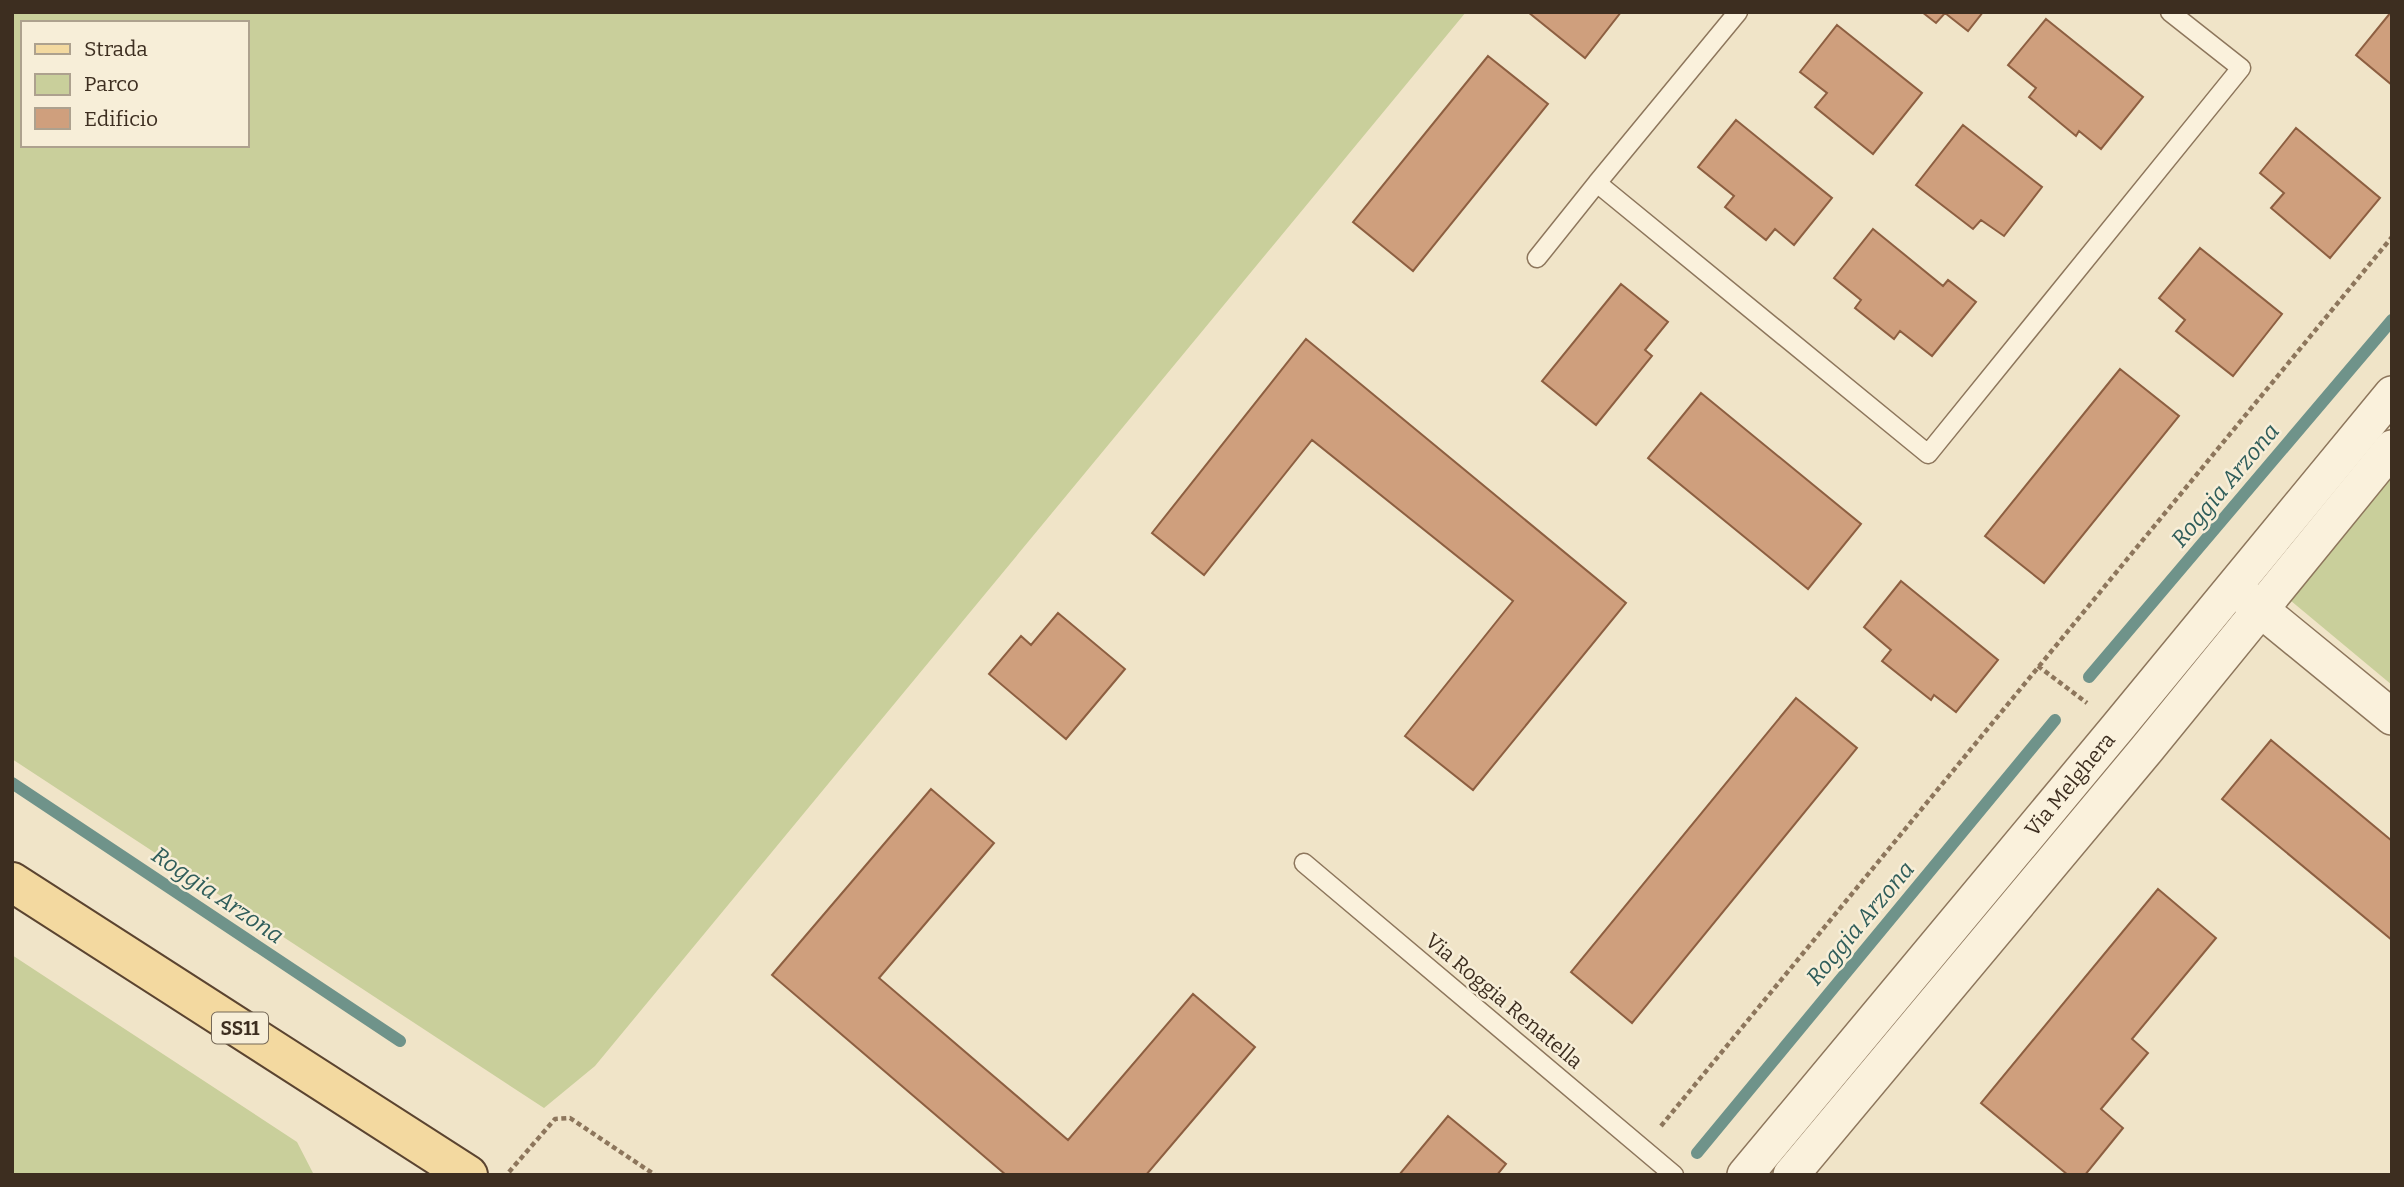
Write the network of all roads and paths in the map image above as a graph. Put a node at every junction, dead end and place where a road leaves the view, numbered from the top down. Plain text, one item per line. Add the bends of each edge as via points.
1 (1738, 12) edge
2 (2170, 12) edge
3 (1597, 183) junction
4 (2392, 237) edge
5 (1537, 258) dead end
6 (2392, 394) edge
7 (2392, 448) edge
8 (2232, 587) junction
9 (2260, 609) junction
10 (2392, 717) edge
11 (1304, 863) dead end
12 (12, 882) edge
13 (1643, 1147) junction
14 (468, 1175) edge
15 (508, 1175) edge
16 (655, 1175) edge
17 (1674, 1175) edge
18 (1745, 1175) edge
19 (1791, 1175) edge

1 - 3 lane
2 - 3 lane via 2241,68 1928,454
3 - 5 lane
4 - 13 path
6 - 8 street, Via Melghera
7 - 9 street, Via Melghera
8 - 9 street
8 - 18 street, Via Melghera
9 - 10 street
9 - 19 street, Via Melghera
11 - 13 lane, Via Roggia Renatella
12 - 14 main road, SS11
13 - 17 lane, Via Roggia Renatella
15 - 16 path via 555,1119 570,1118

